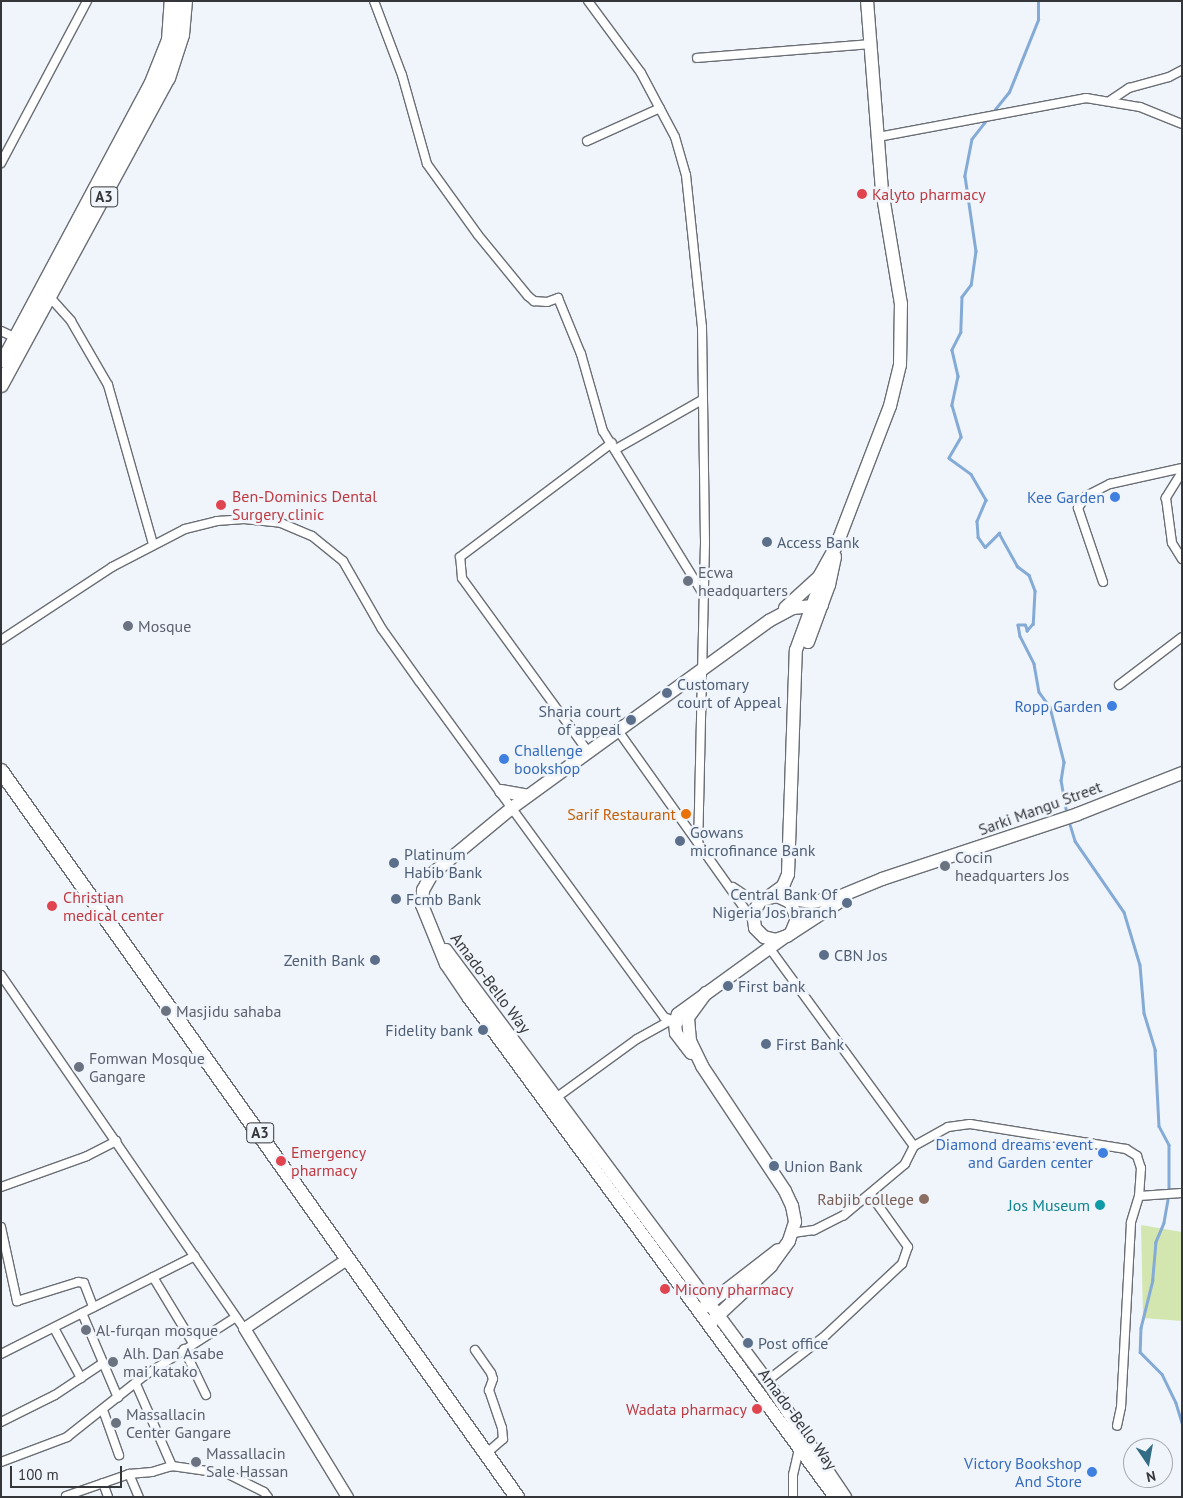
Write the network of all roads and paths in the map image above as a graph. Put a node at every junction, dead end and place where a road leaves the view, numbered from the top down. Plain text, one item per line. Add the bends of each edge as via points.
1 (87, 1) edge
2 (172, 1) edge
3 (185, 1) edge
4 (374, 1) edge
5 (588, 1) edge
6 (867, 1) edge
7 (870, 44) junction
8 (697, 58) dead end
9 (1182, 70) edge
10 (1111, 100) junction
11 (660, 108) junction
12 (1182, 124) edge
13 (878, 137) junction
14 (587, 141) dead end
15 (1, 163) edge
16 (46, 293) junction
17 (1, 331) edge
18 (16, 338) junction
19 (1, 365) edge
20 (1, 384) edge
21 (702, 400) junction
22 (614, 446) junction
23 (1182, 468) edge
24 (1182, 472) edge
25 (153, 544) junction
26 (837, 544) junction
27 (1182, 559) edge
28 (829, 560) junction
29 (1103, 582) dead end
30 (704, 595) junction
31 (816, 606) junction
32 (769, 621) junction
33 (1182, 637) edge
34 (3, 638) edge
35 (701, 670) junction
36 (1119, 685) dead end
37 (619, 732) junction
38 (589, 753) junction
39 (1, 771) edge
40 (1182, 772) edge
41 (1, 785) edge
42 (501, 791) junction
43 (528, 796) junction
44 (513, 807) junction
45 (698, 843) junction
46 (790, 856) junction
47 (730, 884) junction
48 (852, 892) junction
49 (766, 898) junction
50 (792, 903) junction
51 (756, 927) junction
52 (787, 935) junction
53 (770, 947) junction
54 (745, 965) junction
55 (1, 975) edge
56 (677, 1022) junction
57 (552, 1101) junction
58 (116, 1141) junction
59 (914, 1146) junction
60 (1, 1188) edge
61 (1179, 1193) edge
62 (870, 1194) junction
63 (1139, 1196) junction
64 (1, 1227) edge
65 (791, 1237) junction
66 (194, 1256) junction
67 (342, 1262) junction
68 (153, 1277) junction
69 (691, 1279) junction
70 (735, 1292) junction
71 (710, 1304) junction
72 (93, 1307) junction
73 (698, 1311) junction
74 (82, 1313) junction
75 (236, 1317) junction
76 (713, 1320) junction
77 (54, 1328) junction
78 (244, 1328) junction
79 (193, 1343) junction
80 (741, 1346) junction
81 (184, 1349) junction
82 (475, 1350) dead end
83 (1, 1354) edge
84 (103, 1364) junction
85 (81, 1378) junction
86 (767, 1381) junction
87 (136, 1384) junction
88 (206, 1395) dead end
89 (118, 1398) junction
90 (103, 1410) junction
91 (1, 1422) edge
92 (1117, 1426) dead end
93 (799, 1448) junction
94 (486, 1454) junction
95 (119, 1455) dead end
96 (1, 1462) edge
97 (172, 1466) junction
98 (129, 1474) junction
99 (103, 1483) junction
100 (66, 1496) edge
101 (108, 1497) edge
102 (139, 1497) edge
103 (268, 1497) edge
104 (347, 1497) edge
105 (507, 1497) edge
106 (516, 1497) edge
107 (793, 1497) edge
108 (835, 1497) edge
109 (845, 1497) edge

1 - 15 street
2 - 16 highway, A3 via 162,61
3 - 16 highway, A3 via 182,35 168,78
4 - 22 street via 402,75 428,164 478,236 528,296 534,301 547,302 558,298 581,354 603,431
5 - 11 street via 641,73
6 - 7 main road
7 - 8 street
7 - 13 main road
9 - 10 street via 1129,88
10 - 12 street
10 - 13 street via 1064,99
11 - 14 street
11 - 21 street via 675,137 686,175 699,284
13 - 26 main road via 882,191 901,304 902,345 890,406
16 - 18 highway, A3
16 - 20 highway, A3
16 - 25 street via 81,335 108,385
17 - 18 street
18 - 19 highway, A3
21 - 22 street
21 - 30 street
22 - 30 street
22 - 38 street via 460,557 462,578
23 - 29 street via 1110,484 1086,496 1078,508
24 - 27 street via 1166,498 1172,543
25 - 34 street
25 - 42 street via 201,524 244,519 292,527 324,543 343,561 382,629
26 - 28 main road
26 - 31 main road
28 - 31 main road
28 - 32 main road via 808,590
30 - 35 street
31 - 32 main road via 793,608
31 - 46 main road via 796,650
32 - 35 main road, Amado-Bello Way
33 - 36 street
35 - 37 main road, Amado-Bello Way
35 - 45 street
37 - 38 main road, Amado-Bello Way
37 - 45 street
38 - 43 main road, Amado-Bello Way
39 - 94 highway, A3
40 - 48 main road, Sarki Mangu Street via 1078,814 882,879
41 - 67 highway, A3
42 - 43 main road
42 - 44 street
43 - 44 main road, Amado-Bello Way
44 - 56 street
44 - 57 main road, Amado-Bello Way via 450,857 426,882 422,905 457,982
45 - 47 street
46 - 49 main road via 786,882
46 - 50 main road
47 - 49 street via 745,895
47 - 51 street
48 - 50 main road via 824,901
48 - 52 main road
49 - 50 main road
49 - 51 main road via 756,906
50 - 52 main road via 796,923
51 - 52 main road via 772,940
51 - 53 street
51 - 54 main road via 755,949
52 - 53 main road
53 - 54 main road
53 - 59 street
54 - 56 main road via 683,1009
55 - 58 street
56 - 57 street via 637,1039
56 - 65 main road via 679,1038 702,1066 789,1199 794,1216
57 - 69 main road, Amado-Bello Way
57 - 73 main road, Amado-Bello Way
58 - 60 street via 87,1156
58 - 66 street
59 - 62 street via 905,1164
59 - 63 street via 948,1127 970,1124 1126,1149 1133,1151 1140,1161
61 - 63 street
62 - 65 street via 831,1223
62 - 86 street via 908,1247 902,1264 826,1335
63 - 92 street via 1131,1223 1121,1407
64 - 72 street via 17,1301 78,1282 84,1283
65 - 70 main road
66 - 68 street
66 - 75 street
67 - 78 street
67 - 105 highway, A3
68 - 72 street
68 - 79 street
69 - 70 main road via 715,1290
69 - 71 main road, Amado-Bello Way
70 - 71 main road
70 - 76 main road
70 - 80 main road via 731,1318
71 - 73 main road
71 - 76 main road, Amado-Bello Way
72 - 74 street
73 - 76 main road, Amado-Bello Way
74 - 77 street
74 - 84 street
75 - 78 street
75 - 79 street
76 - 80 main road, Amado-Bello Way
76 - 93 main road, Amado-Bello Way
77 - 83 street
77 - 85 street
78 - 104 street
79 - 81 street
80 - 86 main road, Amado-Bello Way
81 - 87 street
81 - 88 street
82 - 94 street via 493,1378 489,1390 502,1428 503,1439
84 - 85 street
84 - 89 street
85 - 91 street
86 - 109 main road, Amado-Bello Way
87 - 89 street
87 - 97 street
89 - 90 street
90 - 95 street
90 - 96 street via 67,1437
93 - 107 street via 793,1474
93 - 108 main road, Amado-Bello Way
94 - 106 highway, A3
97 - 98 street
97 - 103 street via 228,1474
98 - 99 street
98 - 102 street
99 - 100 street
99 - 101 street

